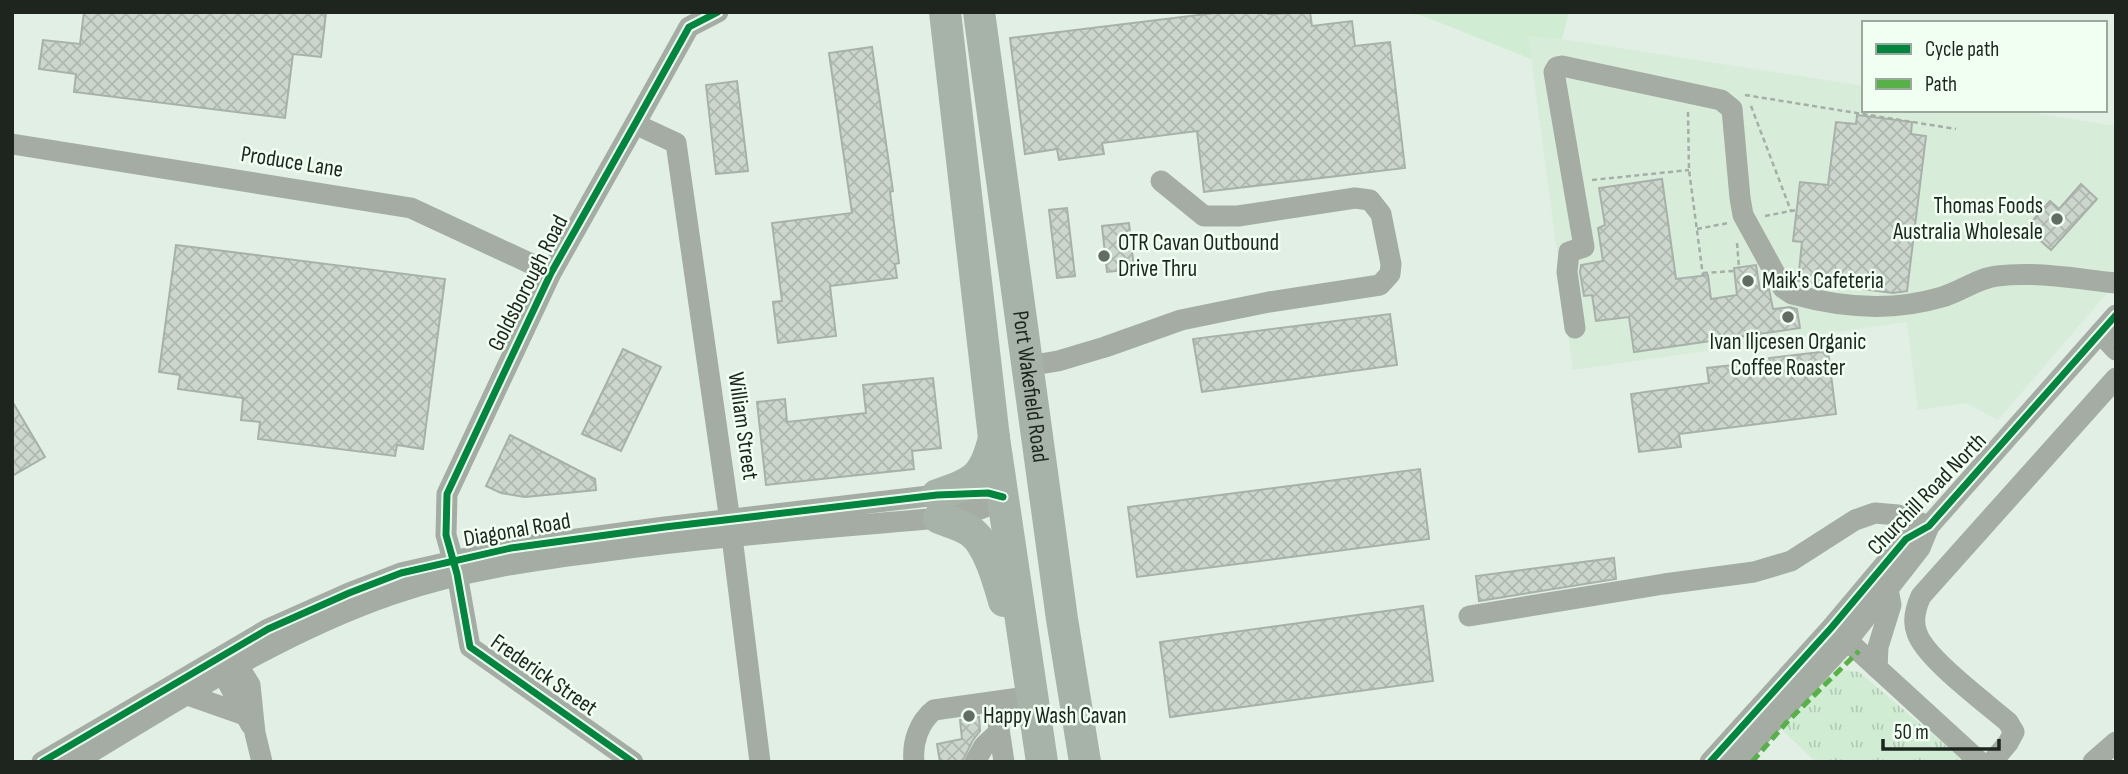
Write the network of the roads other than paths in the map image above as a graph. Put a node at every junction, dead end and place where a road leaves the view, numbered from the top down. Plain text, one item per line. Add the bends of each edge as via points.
1 (718, 12) edge
2 (945, 12) edge
3 (979, 12) edge
4 (635, 124) junction
5 (12, 144) edge
6 (1161, 181) dead end
7 (1008, 231) junction
8 (551, 273) junction
9 (2116, 283) edge
10 (2116, 315) edge
11 (1575, 328) dead end
12 (2100, 333) junction
13 (2116, 350) edge
14 (1027, 366) junction
15 (2116, 378) edge
16 (994, 438) junction
17 (1003, 497) junction
18 (938, 507) junction
19 (1928, 526) junction
20 (731, 529) junction
21 (455, 567) junction
22 (1888, 589) junction
23 (1469, 616) dead end
24 (1062, 619) junction
25 (1840, 634) junction
26 (227, 662) junction
27 (1877, 668) junction
28 (188, 695) junction
29 (1032, 696) junction
30 (995, 702) junction
31 (250, 724) junction
32 (999, 732) junction
33 (2116, 742) edge
34 (42, 762) edge
35 (75, 762) edge
36 (262, 762) edge
37 (633, 762) edge
38 (761, 762) edge
39 (914, 762) edge
40 (975, 762) edge
41 (1004, 762) edge
42 (1042, 762) edge
43 (1085, 762) edge
44 (1710, 762) edge
45 (1736, 762) edge
46 (1980, 762) edge
47 (1992, 762) edge
48 (2093, 762) edge

1 - 4 street, Goldsborough Road via 689,27
2 - 16 highway, Port Wakefield Road
3 - 7 highway, Port Wakefield Road
4 - 8 street, Goldsborough Road
4 - 20 street, William Street via 676,144
5 - 8 street, Produce Lane via 411,208
6 - 14 street via 1204,216 1370,200 1381,214 1390,274 1380,285 1181,320 1105,347
7 - 14 highway, Port Wakefield Road
7 - 17 highway via 1007,372 1020,461 1016,480
8 - 21 street, Goldsborough Road via 447,494 446,535
9 - 11 street via 2024,274 1994,276 1945,297 1908,306 1868,308 1792,294 1783,288 1743,215 1732,109 1721,100 1562,66 1554,72 1584,247 1569,253 1567,272
10 - 12 street, Churchill Road North
12 - 13 street
12 - 19 street, Churchill Road North
14 - 24 highway, Port Wakefield Road
15 - 47 street via 1916,607 1916,633 1934,658 2014,732
16 - 17 highway, Port Wakefield Road
16 - 18 highway via 988,461 973,481
17 - 18 street, Diagonal Road via 988,493
17 - 24 highway via 1022,514
17 - 29 highway, Port Wakefield Road
18 - 20 street, Diagonal Road
18 - 29 highway via 973,533 988,556
19 - 22 street, Churchill Road North via 1920,548
19 - 23 street via 1898,515 1875,513 1855,520 1791,561 1754,572
19 - 25 street, Churchill Road North via 1906,539
20 - 21 street, Diagonal Road via 574,539 511,548
20 - 38 street, William Street
21 - 26 street, Diagonal Road via 401,573 375,582 268,629
21 - 37 street, Frederick Street via 470,647
22 - 25 street, Churchill Road North
22 - 27 street via 1891,605 1878,647
24 - 43 highway, Port Wakefield Road
25 - 27 street
25 - 44 street, Churchill Road North
25 - 45 street, Churchill Road North
26 - 28 street, Diagonal Road
26 - 31 street
26 - 34 street, Diagonal Road
27 - 46 street
28 - 31 street
28 - 35 street, Diagonal Road
29 - 30 street
29 - 42 highway, Port Wakefield Road
30 - 32 street
30 - 39 street via 934,710 923,719
31 - 36 street
32 - 40 street
32 - 41 street
33 - 48 street

